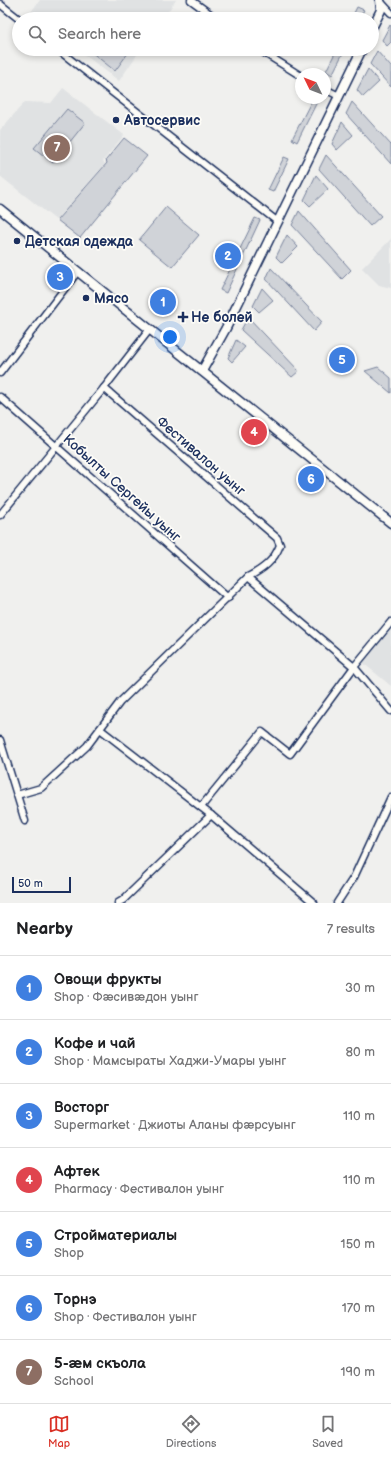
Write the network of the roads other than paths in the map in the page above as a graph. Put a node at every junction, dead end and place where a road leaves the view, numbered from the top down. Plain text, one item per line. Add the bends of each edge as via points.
1 (191, 0) edge
2 (380, 0) edge
3 (0, 4) edge
4 (207, 12) edge
5 (12, 13) edge
6 (391, 13) edge
7 (379, 14) edge
8 (66, 56) edge
9 (269, 56) edge
10 (359, 56) edge
11 (295, 72) edge
12 (331, 91) edge
13 (339, 96) junction
14 (0, 209) edge
15 (278, 222) junction
16 (78, 271) junction
17 (150, 329) junction
18 (202, 371) junction
19 (0, 373) edge
20 (104, 388) junction
21 (0, 396) edge
22 (56, 446) junction
23 (0, 515) edge
24 (391, 524) edge
25 (248, 576) junction
26 (228, 598) junction
27 (391, 622) edge
28 (354, 667) junction
29 (391, 711) edge
30 (100, 728) junction
31 (0, 740) edge
32 (17, 795) junction
33 (391, 797) edge
34 (201, 807) junction
35 (211, 815) junction
36 (25, 821) dead end
37 (118, 903) edge
38 (314, 903) edge
39 (337, 903) edge

1 - 4 street
2 - 6 street
2 - 7 street
3 - 5 street
8 - 15 street
9 - 11 street
10 - 13 street
12 - 13 street
13 - 15 street
14 - 16 street
15 - 18 street
16 - 17 street
16 - 19 street
17 - 18 street
17 - 20 street
18 - 24 street
20 - 22 street
20 - 25 street, Фестивалон уынг via 277,538 280,545 277,554 263,569
21 - 22 street, Кобылты Сергейы уынг
22 - 23 street
22 - 26 street, Кобылты Сергейы уынг
25 - 26 street
25 - 28 street
26 - 30 street via 120,702
27 - 28 street
28 - 29 street
28 - 34 street via 290,754 262,732
30 - 32 street via 87,746 41,788
30 - 34 street
31 - 32 street
32 - 36 street
33 - 39 street via 354,877
34 - 35 street
35 - 37 street
35 - 38 street

